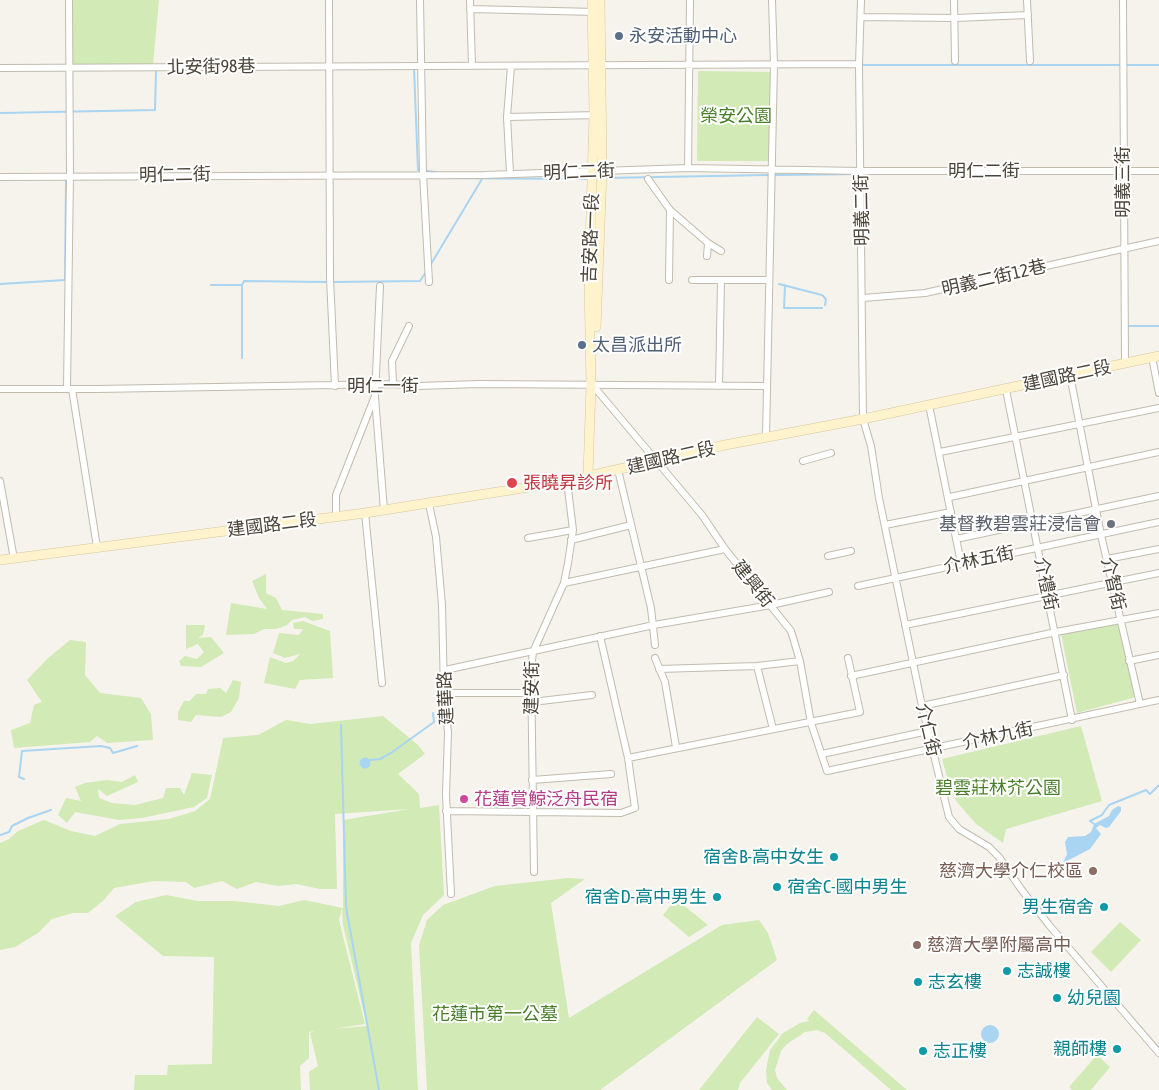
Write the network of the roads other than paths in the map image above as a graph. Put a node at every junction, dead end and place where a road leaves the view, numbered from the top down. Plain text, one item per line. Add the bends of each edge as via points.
1 (69, 0) edge
2 (329, 0) edge
3 (420, 0) edge
4 (470, 0) edge
5 (592, 0) edge
6 (600, 0) edge
7 (690, 0) edge
8 (772, 0) edge
9 (861, 0) edge
10 (954, 0) edge
11 (1028, 0) edge
12 (1123, 0) edge
13 (470, 9) junction
14 (596, 11) junction
15 (1028, 15) junction
16 (862, 17) junction
17 (955, 18) junction
18 (955, 61) dead end
19 (1030, 61) dead end
20 (774, 64) junction
21 (859, 64) junction
22 (330, 66) junction
23 (472, 66) junction
24 (510, 66) junction
25 (596, 66) junction
26 (689, 66) junction
27 (422, 67) junction
28 (0, 68) edge
29 (68, 69) junction
30 (598, 115) junction
31 (508, 117) junction
32 (688, 168) junction
33 (771, 170) junction
34 (861, 171) junction
35 (1123, 171) junction
36 (1159, 171) edge
37 (597, 172) junction
38 (510, 173) junction
39 (423, 174) junction
40 (330, 175) junction
41 (70, 176) junction
42 (0, 177) edge
43 (648, 179) dead end
44 (670, 210) junction
45 (1159, 241) edge
46 (708, 243) junction
47 (1124, 249) junction
48 (721, 251) dead end
49 (707, 256) dead end
50 (669, 280) dead end
51 (692, 280) dead end
52 (721, 280) junction
53 (769, 280) junction
54 (429, 282) dead end
55 (380, 286) dead end
56 (863, 298) junction
57 (409, 326) dead end
58 (1155, 356) edge
59 (1125, 364) junction
60 (1070, 376) junction
61 (393, 384) junction
62 (376, 385) junction
63 (335, 386) junction
64 (594, 386) junction
65 (719, 386) junction
66 (766, 386) junction
67 (0, 389) edge
68 (70, 389) junction
69 (1006, 390) junction
70 (1159, 393) edge
71 (375, 396) junction
72 (930, 405) junction
73 (1159, 408) edge
74 (863, 419) junction
75 (1078, 424) junction
76 (766, 436) junction
77 (1015, 437) junction
78 (940, 452) junction
79 (1159, 452) edge
80 (831, 453) dead end
81 (803, 461) dead end
82 (658, 462) junction
83 (1087, 467) junction
84 (618, 470) junction
85 (591, 475) junction
86 (0, 481) edge
87 (567, 481) junction
88 (1024, 481) junction
89 (1159, 496) edge
90 (950, 497) junction
91 (429, 504) junction
92 (1096, 509) junction
93 (384, 510) junction
94 (951, 512) junction
95 (364, 514) junction
96 (336, 517) junction
97 (1033, 522) junction
98 (1159, 522) edge
99 (631, 525) junction
100 (885, 525) junction
101 (573, 530) junction
102 (1101, 536) junction
103 (528, 538) dead end
104 (956, 539) junction
105 (572, 540) junction
106 (97, 547) junction
107 (1038, 548) junction
108 (725, 549) junction
109 (1159, 549) edge
110 (851, 551) dead end
111 (828, 556) dead end
112 (14, 558) junction
113 (1108, 559) junction
114 (0, 560) edge
115 (961, 564) junction
116 (641, 566) junction
117 (1159, 573) edge
118 (896, 578) junction
119 (564, 583) junction
120 (1112, 583) junction
121 (858, 586) dead end
122 (829, 592) dead end
123 (1048, 597) junction
124 (771, 605) junction
125 (1159, 613) edge
126 (1121, 620) junction
127 (905, 625) junction
128 (652, 626) junction
129 (1056, 632) junction
130 (600, 636) junction
131 (655, 644) dead end
132 (533, 652) junction
133 (1159, 655) edge
134 (655, 658) dead end
135 (848, 658) dead end
136 (800, 661) junction
137 (1129, 661) junction
138 (913, 662) junction
139 (757, 666) junction
140 (659, 669) junction
141 (445, 670) junction
142 (1064, 675) junction
143 (851, 676) junction
144 (382, 683) dead end
145 (444, 693) junction
146 (532, 693) junction
147 (592, 695) dead end
148 (1159, 700) edge
149 (532, 702) junction
150 (1140, 704) junction
151 (922, 706) junction
152 (1072, 720) junction
153 (811, 723) junction
154 (773, 729) junction
155 (928, 731) junction
156 (676, 747) junction
157 (933, 750) junction
158 (822, 754) junction
159 (628, 758) junction
160 (611, 774) dead end
161 (532, 780) junction
162 (446, 811) junction
163 (534, 812) junction
164 (534, 872) dead end
165 (450, 894) dead end
166 (1159, 1053) edge

1 - 29 street
2 - 22 street
3 - 27 street
4 - 13 street
5 - 14 street, 吉安路一段
6 - 14 street, 吉安路一段
7 - 26 street
8 - 20 street
9 - 16 street, 明義二街
10 - 17 street
11 - 15 street
12 - 35 street, 明義三街
13 - 14 street
13 - 23 street
14 - 25 street, 吉安路一段
15 - 17 street
15 - 19 street
16 - 17 street
16 - 21 street, 明義二街
17 - 18 street
20 - 21 street, 北安街98巷
20 - 26 street, 北安街98巷
20 - 33 street
21 - 34 street, 明義二街
22 - 27 street, 北安街98巷
22 - 29 street, 北安街98巷
22 - 40 street
23 - 24 street, 北安街98巷
23 - 27 street, 北安街98巷
24 - 25 street, 北安街98巷
24 - 31 street
25 - 26 street, 北安街98巷
25 - 30 street, 吉安路一段
26 - 32 street
27 - 39 street
28 - 29 street, 北安街98巷
29 - 41 street
30 - 31 street
30 - 37 street, 吉安路一段
31 - 38 street
32 - 33 street, 明仁二街
32 - 37 street, 明仁二街
33 - 34 street, 明仁二街
33 - 53 street
34 - 35 street, 明仁二街
34 - 56 street, 明義二街
35 - 36 street, 明仁二街
35 - 47 street, 明義三街
37 - 38 street, 明仁二街
37 - 64 street, 吉安路一段
38 - 39 street, 明仁二街
39 - 40 street, 明仁二街
39 - 54 street
40 - 41 street, 明仁二街
40 - 63 street
41 - 42 street, 明仁二街
41 - 68 street
43 - 44 street
44 - 46 street
44 - 50 street
45 - 47 street, 明義二街12巷
46 - 48 street
46 - 49 street
47 - 56 street, 明義二街12巷 via 925,293
47 - 59 street, 明義三街
51 - 52 street
52 - 53 street
52 - 65 street
53 - 66 street
55 - 62 street
56 - 74 street, 明義二街
57 - 61 street via 392,361
58 - 59 street, 建國路二段
58 - 70 street
59 - 60 street, 建國路二段
60 - 69 street, 建國路二段
60 - 75 street, 介智街
61 - 62 street, 明仁一街
61 - 64 street, 明仁一街
62 - 63 street, 明仁一街
62 - 71 street
63 - 68 street, 明仁一街
64 - 65 street, 明仁一街
64 - 82 street, 建興街
64 - 85 street, 吉安路一段
65 - 66 street, 明仁一街
66 - 76 street
67 - 68 street, 明仁一街
68 - 106 street
69 - 72 street, 建國路二段
69 - 77 street, 介禮街
71 - 93 street
71 - 96 street via 336,495
72 - 74 street, 建國路二段
72 - 78 street
73 - 75 street
74 - 76 street, 建國路二段
74 - 100 street, 介仁街
75 - 77 street
75 - 83 street, 介智街
76 - 82 street, 建國路二段
77 - 78 street
77 - 88 street, 介禮街
78 - 90 street
79 - 83 street
80 - 81 street
82 - 84 street, 建國路二段
82 - 108 street, 建興街 via 702,515
83 - 88 street
83 - 92 street, 介智街
84 - 85 street, 建國路二段
84 - 99 street
85 - 87 street, 建國路二段
86 - 112 street
87 - 91 street, 建國路二段
87 - 101 street, 建安街
88 - 90 street
88 - 97 street, 介禮街
89 - 92 street
90 - 94 street
91 - 93 street, 建國路二段
91 - 141 street, 建華路 via 436,537
92 - 97 street
92 - 102 street, 介智街
93 - 95 street, 建國路二段
94 - 100 street
94 - 104 street
95 - 96 street, 建國路二段
95 - 144 street
96 - 106 street, 建國路二段
97 - 104 street
97 - 107 street, 介禮街
98 - 102 street, 介林五街
99 - 105 street
99 - 116 street
100 - 118 street, 介仁街
101 - 103 street
101 - 105 street, 建安街
102 - 107 street, 介林五街
102 - 113 street, 介智街
104 - 115 street
105 - 119 street, 建安街
106 - 112 street, 建國路二段
107 - 115 street, 介林五街
107 - 123 street, 介禮街
108 - 116 street
108 - 124 street, 建興街
109 - 113 street
110 - 111 street
112 - 114 street, 建國路二段
113 - 120 street, 介智街
115 - 118 street, 介林五街
116 - 119 street
116 - 128 street
117 - 120 street
118 - 121 street, 介林五街
118 - 127 street, 介仁街
119 - 132 street, 建安街
120 - 123 street
120 - 126 street, 介智街
122 - 124 street
123 - 127 street
123 - 129 street, 介禮街
124 - 128 street
124 - 136 street, 建興街 via 791,632
125 - 126 street
126 - 129 street
126 - 137 street, 介智街
127 - 138 street, 介仁街
128 - 130 street
128 - 131 street
129 - 138 street
129 - 142 street, 介禮街
130 - 132 street
130 - 159 street
132 - 141 street
132 - 146 street, 建安街
133 - 137 street
134 - 140 street
135 - 143 street
136 - 139 street
136 - 153 street, 建興街
137 - 150 street, 介智街
138 - 143 street
138 - 151 street, 介仁街
139 - 140 street
139 - 154 street
140 - 156 street via 665,682
141 - 145 street, 建華路
142 - 151 street
142 - 152 street, 介禮街
143 - 153 street via 860,712
145 - 146 street
145 - 162 street, 建華路 via 448,732
146 - 149 street, 建安街
147 - 149 street
148 - 150 street, 介林九街
149 - 161 street, 建安街
150 - 152 street, 介林九街
151 - 155 street, 介仁街
152 - 157 street, 介林九街
153 - 154 street
153 - 158 street, 介林九街
154 - 156 street
155 - 157 street, 介仁街
155 - 158 street
156 - 159 street
157 - 158 street, 介林九街 via 827,771
157 - 166 street, 介仁街 via 949,816 959,829 999,857 1049,925
159 - 163 street via 635,808 621,812
160 - 161 street
161 - 163 street, 建安街
162 - 163 street
162 - 165 street, 建華路
163 - 164 street, 建安街

